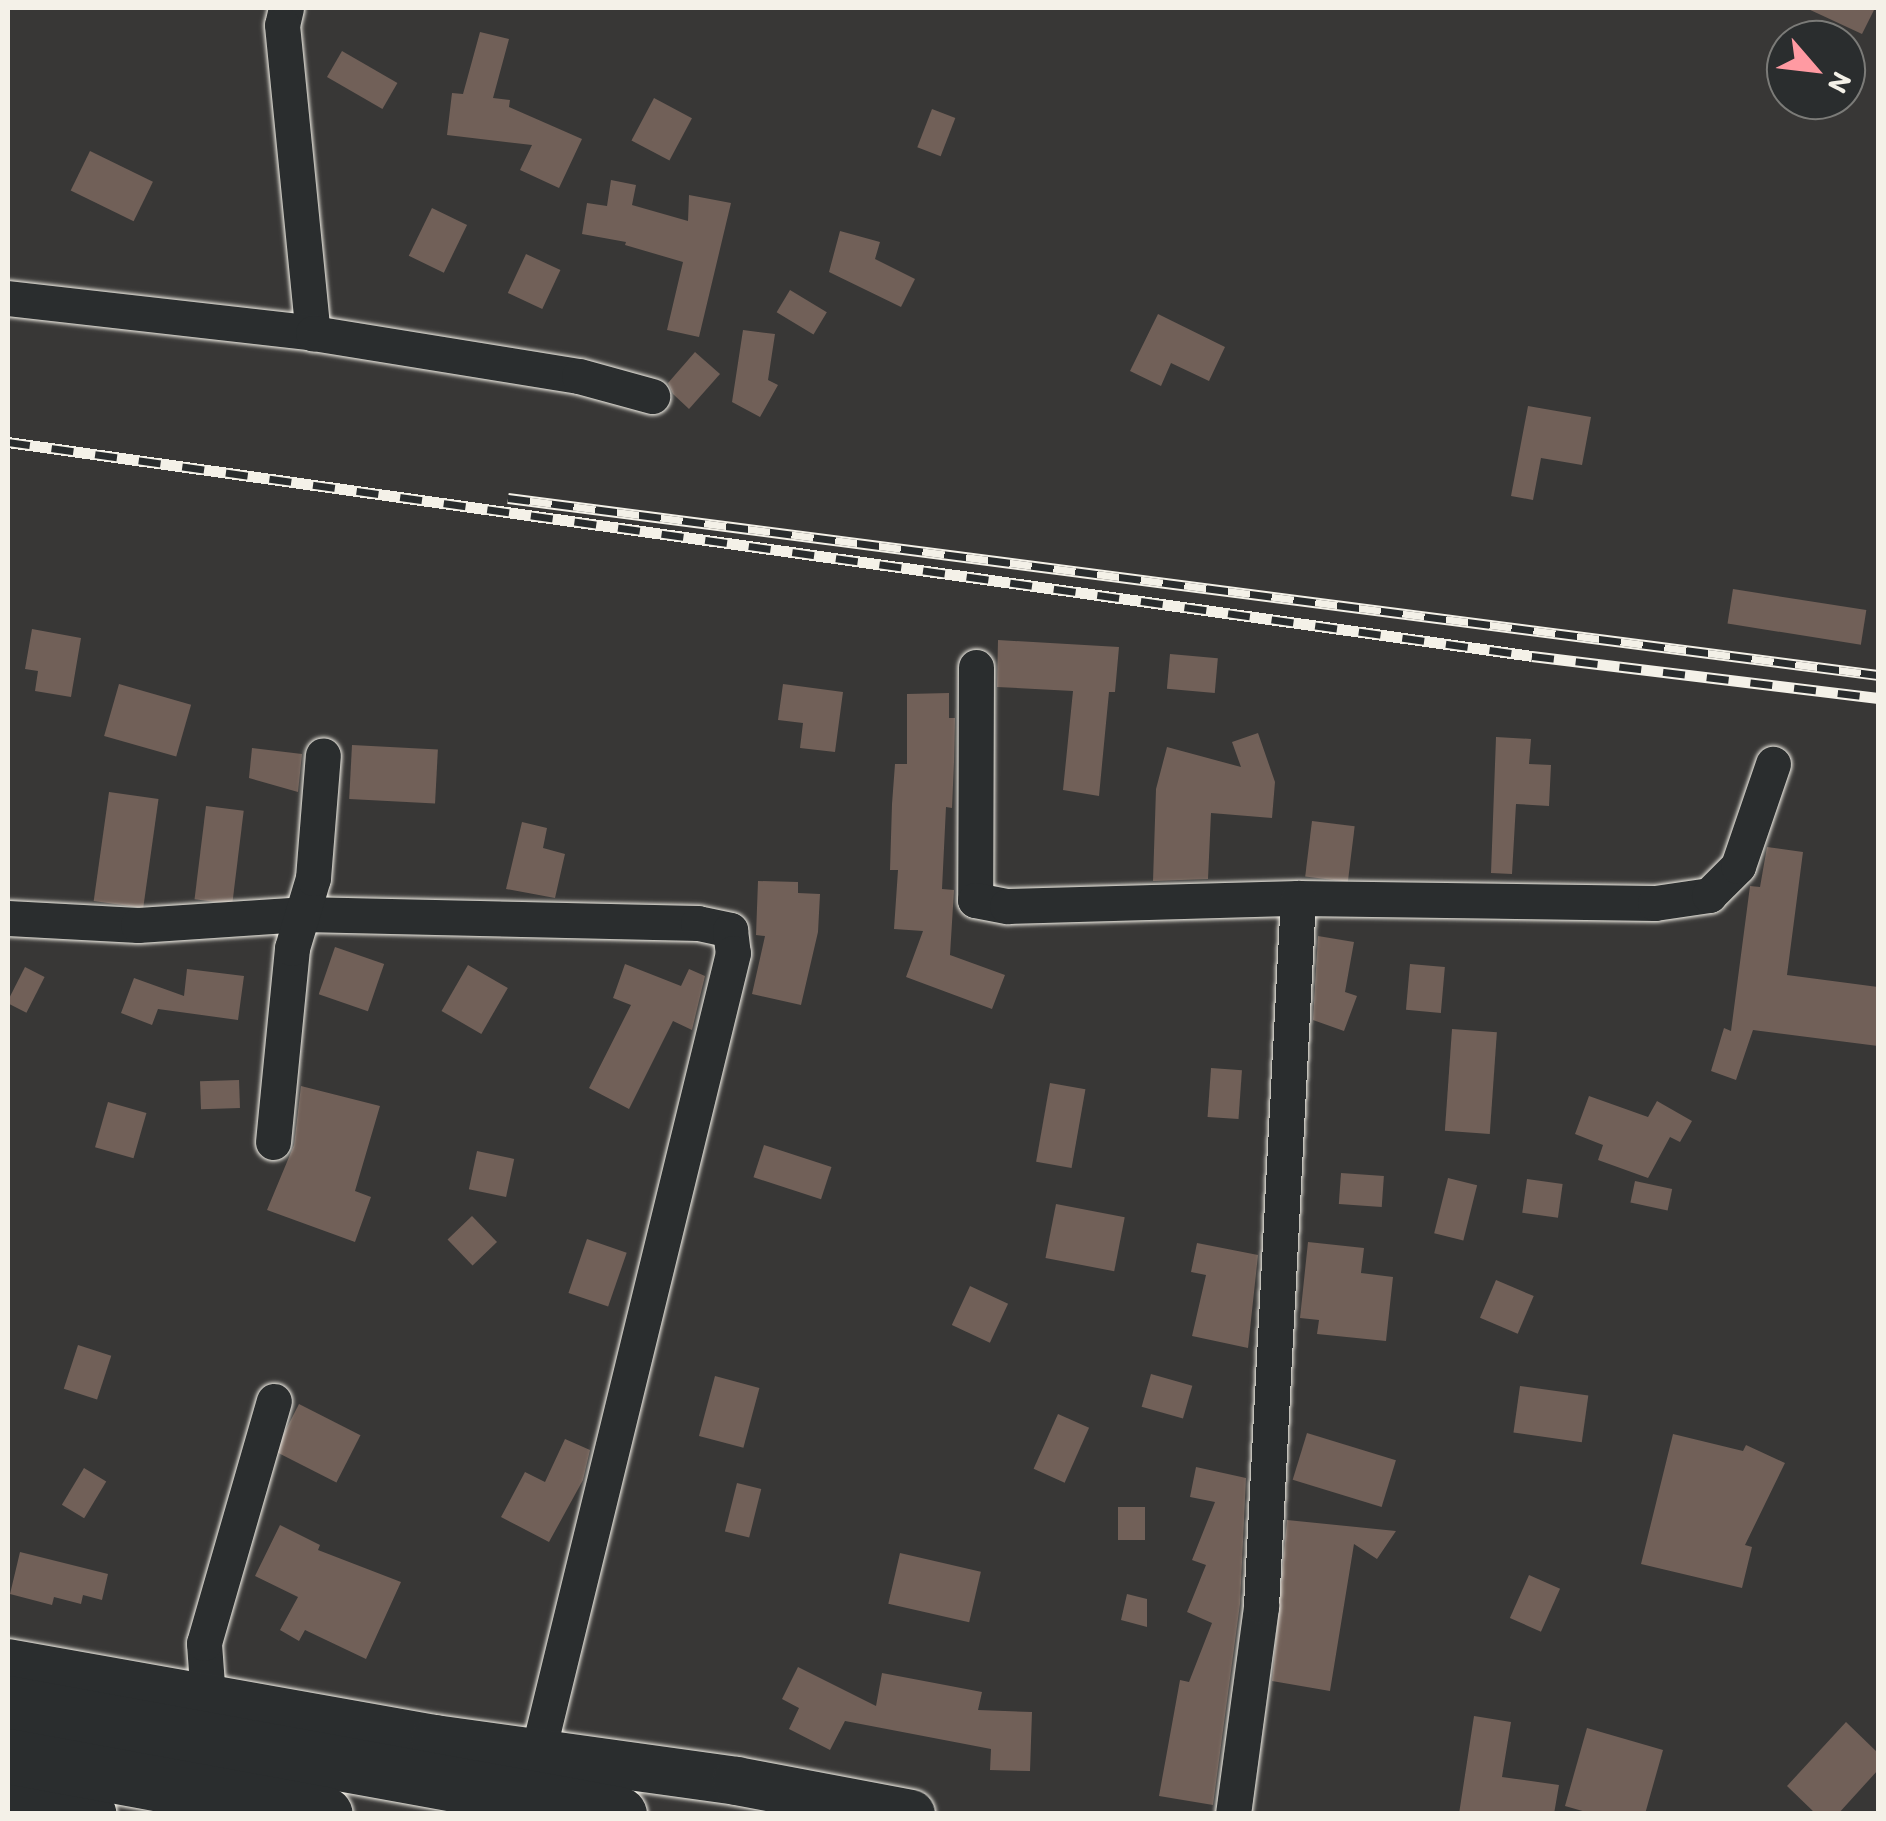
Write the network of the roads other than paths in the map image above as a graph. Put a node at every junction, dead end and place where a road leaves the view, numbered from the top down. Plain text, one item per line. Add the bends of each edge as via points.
1 (286, 8) edge
2 (8, 298) edge
3 (313, 333) junction
4 (652, 396) dead end
5 (976, 668) dead end
6 (323, 755) dead end
7 (1773, 764) dead end
8 (1298, 898) junction
9 (302, 914) junction
10 (8, 918) edge
11 (273, 1142) dead end
12 (274, 1401) dead end
13 (8, 1663) edge
14 (208, 1698) junction
15 (8, 1704) edge
16 (8, 1756) edge
17 (537, 1756) junction
18 (8, 1798) edge
19 (92, 1814) edge
20 (325, 1814) edge
21 (619, 1814) edge
22 (911, 1814) edge
23 (1233, 1814) edge

1 - 3 street via 282,25
2 - 3 street
3 - 4 street via 579,376
5 - 8 street via 974,900 1008,906
6 - 9 street via 313,878
7 - 8 street via 1738,866 1709,895 1655,903
8 - 23 street via 1261,1606
9 - 10 street via 138,925
9 - 11 street via 292,948
9 - 17 street via 698,923 730,930 728,972
12 - 14 street via 204,1643
13 - 14 street
14 - 17 street
15 - 21 highway
16 - 20 highway
17 - 22 street via 737,1781
18 - 19 street

